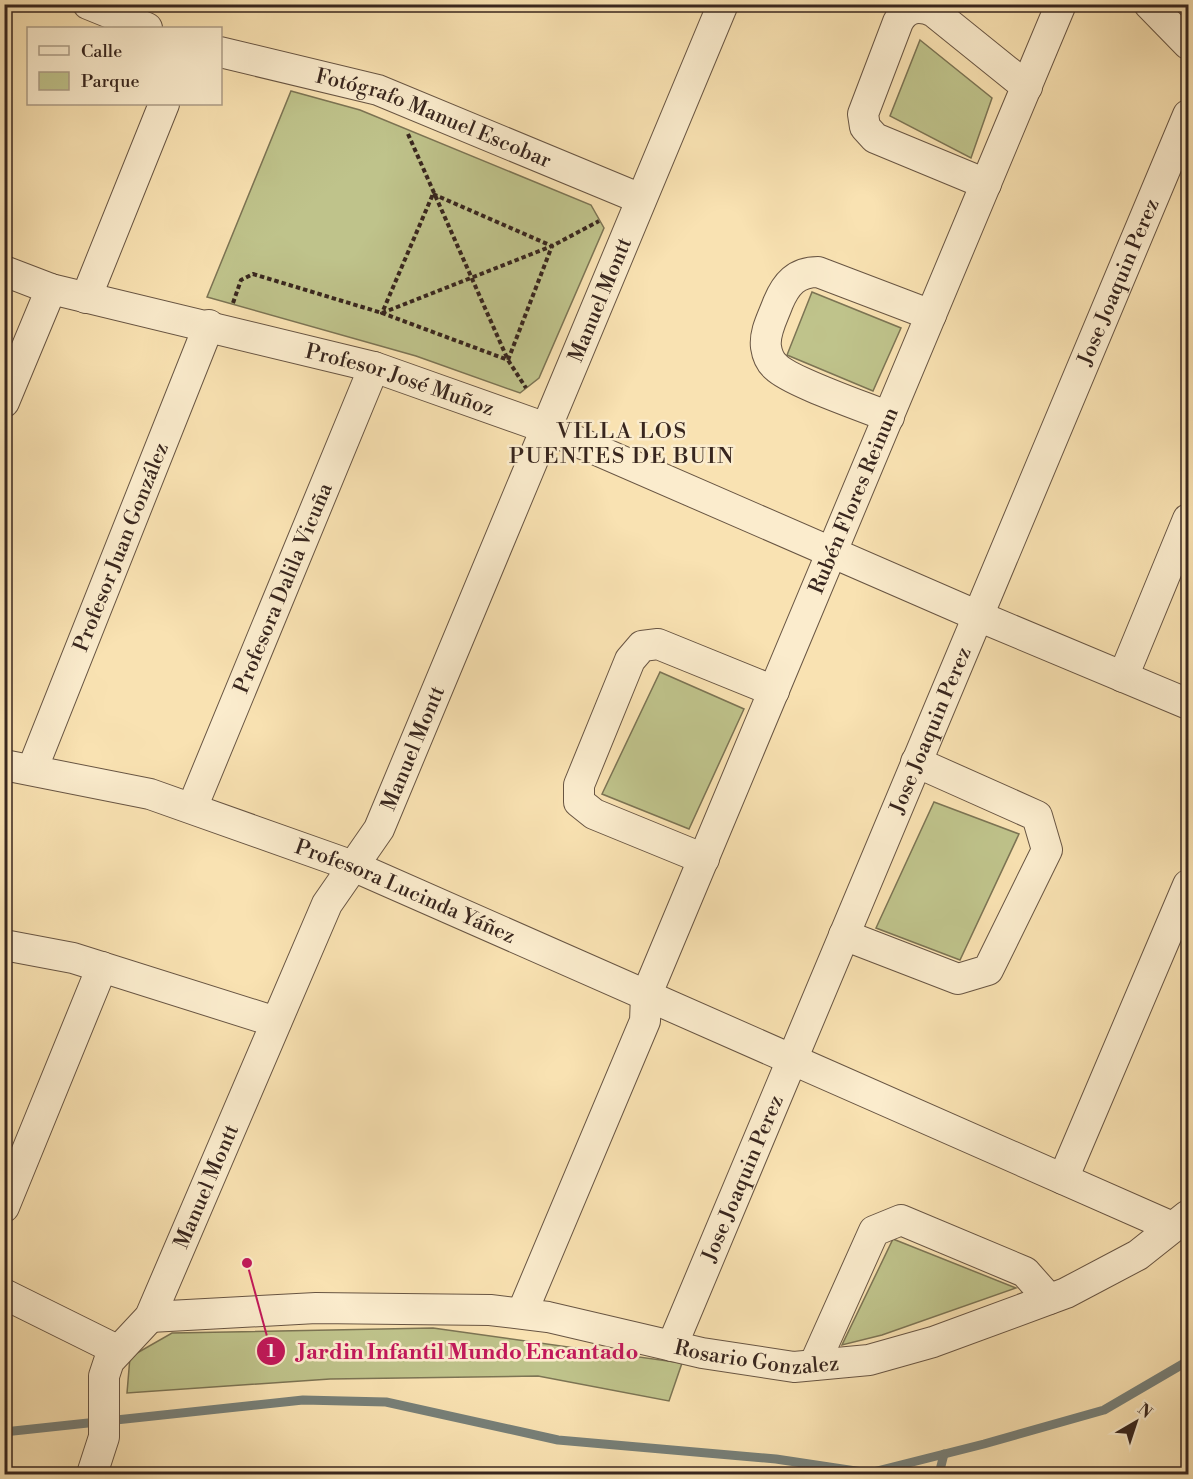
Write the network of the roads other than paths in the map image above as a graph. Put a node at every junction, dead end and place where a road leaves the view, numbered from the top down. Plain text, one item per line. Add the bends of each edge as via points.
1 (88, 4) edge
2 (1061, 4) edge
3 (1149, 4) edge
4 (716, 7) edge
5 (145, 27) edge
6 (1188, 44) edge
7 (222, 52) edge
8 (1027, 87) junction
9 (164, 105) edge
10 (1188, 115) edge
11 (986, 184) junction
12 (628, 193) junction
13 (4, 271) edge
14 (51, 289) junction
15 (86, 298) junction
16 (931, 315) junction
17 (216, 327) junction
18 (374, 367) junction
19 (4, 402) edge
20 (889, 417) junction
21 (534, 423) junction
22 (1188, 519) edge
23 (832, 552) junction
24 (978, 616) junction
25 (1123, 677) junction
26 (774, 690) junction
27 (1188, 704) edge
28 (916, 762) junction
29 (18, 767) edge
30 (192, 808) junction
31 (704, 860) junction
32 (352, 866) junction
33 (1188, 885) edge
34 (844, 935) junction
35 (4, 945) edge
36 (102, 967) junction
37 (646, 996) junction
38 (276, 1022) junction
39 (791, 1061) junction
40 (1063, 1179) junction
41 (4, 1208) edge
42 (1180, 1221) edge
43 (4, 1294) edge
44 (1049, 1299) junction
45 (522, 1313) junction
46 (150, 1317) junction
47 (672, 1346) junction
48 (111, 1363) junction
49 (814, 1365) junction
50 (92, 1474) edge

1 - 5 street
2 - 8 street, Rubén Flores Reinun
3 - 6 street
4 - 12 street, Manuel Montt
7 - 12 street, Fotógrafo Manuel Escobar via 392,95
8 - 11 street, Rubén Flores Reinun
8 - 11 street via 934,12 920,7 906,11 898,22 865,107 865,127 875,138
9 - 15 street
10 - 24 street, Jose Joaquin Perez
11 - 16 street, Rubén Flores Reinun
12 - 21 street, Manuel Montt
13 - 14 street, Profesor José Muñoz
14 - 15 street, Profesor José Muñoz
14 - 19 street
15 - 17 street, Profesor José Muñoz
16 - 20 street, Rubén Flores Reinun
16 - 20 street via 818,272 793,279 782,294 765,340 774,366
17 - 18 street, Profesor José Muñoz
17 - 29 street, Profesor Juan González
18 - 21 street, Profesor José Muñoz
18 - 30 street, Profesora Dalila Vicuña
20 - 23 street, Rubén Flores Reinun
21 - 23 street, Profesor José Muñoz
21 - 32 street, Manuel Montt via 379,829
22 - 25 street
23 - 24 street, Profesor José Muñoz
23 - 26 street, Rubén Flores Reinun
24 - 25 street, Profesor José Muñoz
24 - 28 street, Jose Joaquin Perez
25 - 27 street, Profesor José Muñoz
26 - 31 street, Rubén Flores Reinun
26 - 31 street via 658,644 642,646 630,660 579,785 579,802 594,814
28 - 34 street, Jose Joaquin Perez
28 - 34 street via 1037,816 1047,850 988,970 958,978
29 - 30 street, Profesora Lucinda Yáñez via 132,790
30 - 32 street, Profesora Lucinda Yáñez
31 - 37 street, Rubén Flores Reinun
32 - 37 street, Profesora Lucinda Yáñez
32 - 38 street, Manuel Montt via 327,904
33 - 40 street
34 - 39 street, Jose Joaquin Perez
35 - 36 street
36 - 38 street
36 - 41 street
37 - 39 street, Profesora Lucinda Yáñez
37 - 45 street, Rubén Flores Reinun via 645,1021
38 - 46 street, Manuel Montt
39 - 40 street, Profesora Lucinda Yáñez
39 - 47 street, Jose Joaquin Perez
40 - 42 street, Profesora Lucinda Yáñez
42 - 44 street, Rosario Gonzalez via 1138,1255
43 - 48 street
44 - 49 street, Rosario Gonzalez via 933,1342 869,1360
44 - 49 street via 1025,1272 902,1220 873,1231
45 - 46 street, Rosario Gonzalez via 450,1308 316,1308
45 - 47 street, Rosario Gonzalez
46 - 48 street, Manuel Montt
47 - 49 street, Rosario Gonzalez via 794,1367
48 - 50 street via 104,1437

